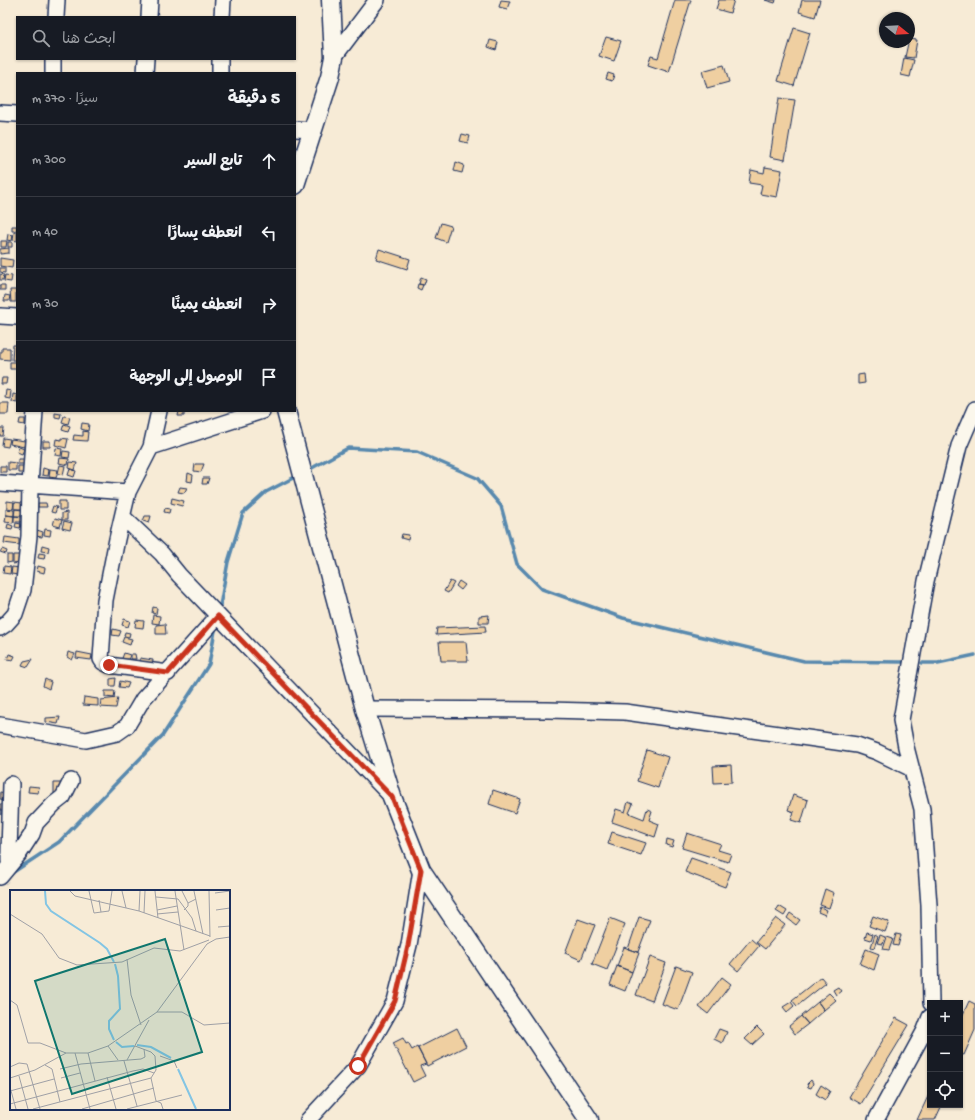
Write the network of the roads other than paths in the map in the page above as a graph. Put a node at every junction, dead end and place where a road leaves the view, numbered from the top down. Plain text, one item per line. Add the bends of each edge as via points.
1 (57, 0) edge
2 (150, 0) edge
3 (223, 0) edge
4 (331, 0) edge
5 (377, 0) edge
6 (56, 16) edge
7 (149, 16) edge
8 (222, 16) edge
9 (334, 57) junction
10 (53, 60) edge
11 (146, 60) edge
12 (220, 60) edge
13 (53, 72) edge
14 (144, 72) edge
15 (220, 72) edge
16 (0, 113) edge
17 (16, 114) edge
18 (296, 129) edge
19 (313, 130) junction
20 (296, 182) edge
21 (0, 316) edge
22 (16, 317) edge
23 (975, 409) edge
24 (34, 412) edge
25 (159, 412) edge
26 (259, 412) edge
27 (286, 412) edge
28 (151, 447) junction
29 (0, 483) edge
30 (30, 485) junction
31 (128, 492) junction
32 (123, 517) junction
33 (218, 616) junction
34 (0, 628) edge
35 (168, 673) junction
36 (365, 709) junction
37 (0, 726) edge
38 (912, 769) junction
39 (70, 781) dead end
40 (11, 784) dead end
41 (392, 797) junction
42 (12, 862) junction
43 (421, 870) junction
44 (0, 877) edge
45 (931, 1000) edge
46 (927, 1025) edge
47 (308, 1120) edge
48 (590, 1120) edge
49 (876, 1120) edge

1 - 6 street
2 - 7 street
3 - 8 street
4 - 9 street
5 - 9 street
9 - 19 street
10 - 13 street
11 - 14 street
12 - 15 street
16 - 17 street
18 - 19 street
19 - 20 street
21 - 22 street
23 - 38 street via 958,452 924,589 902,720
24 - 30 street
25 - 28 street
26 - 28 street
27 - 36 street
28 - 31 street
29 - 30 street
30 - 31 street
30 - 34 street via 29,536 23,590 15,614
31 - 32 street
32 - 33 street via 162,554
32 - 35 street via 116,539 105,600 102,659 109,665
33 - 35 street
33 - 41 street
35 - 37 street via 143,699 127,726 117,733 86,740
36 - 38 street via 625,712 857,745
36 - 41 street
38 - 45 street via 922,809 929,905
39 - 42 street via 63,797 36,823
40 - 42 street via 9,861
41 - 43 street
42 - 44 street
43 - 47 street via 408,946 395,1001 358,1066
43 - 48 street
46 - 49 street

